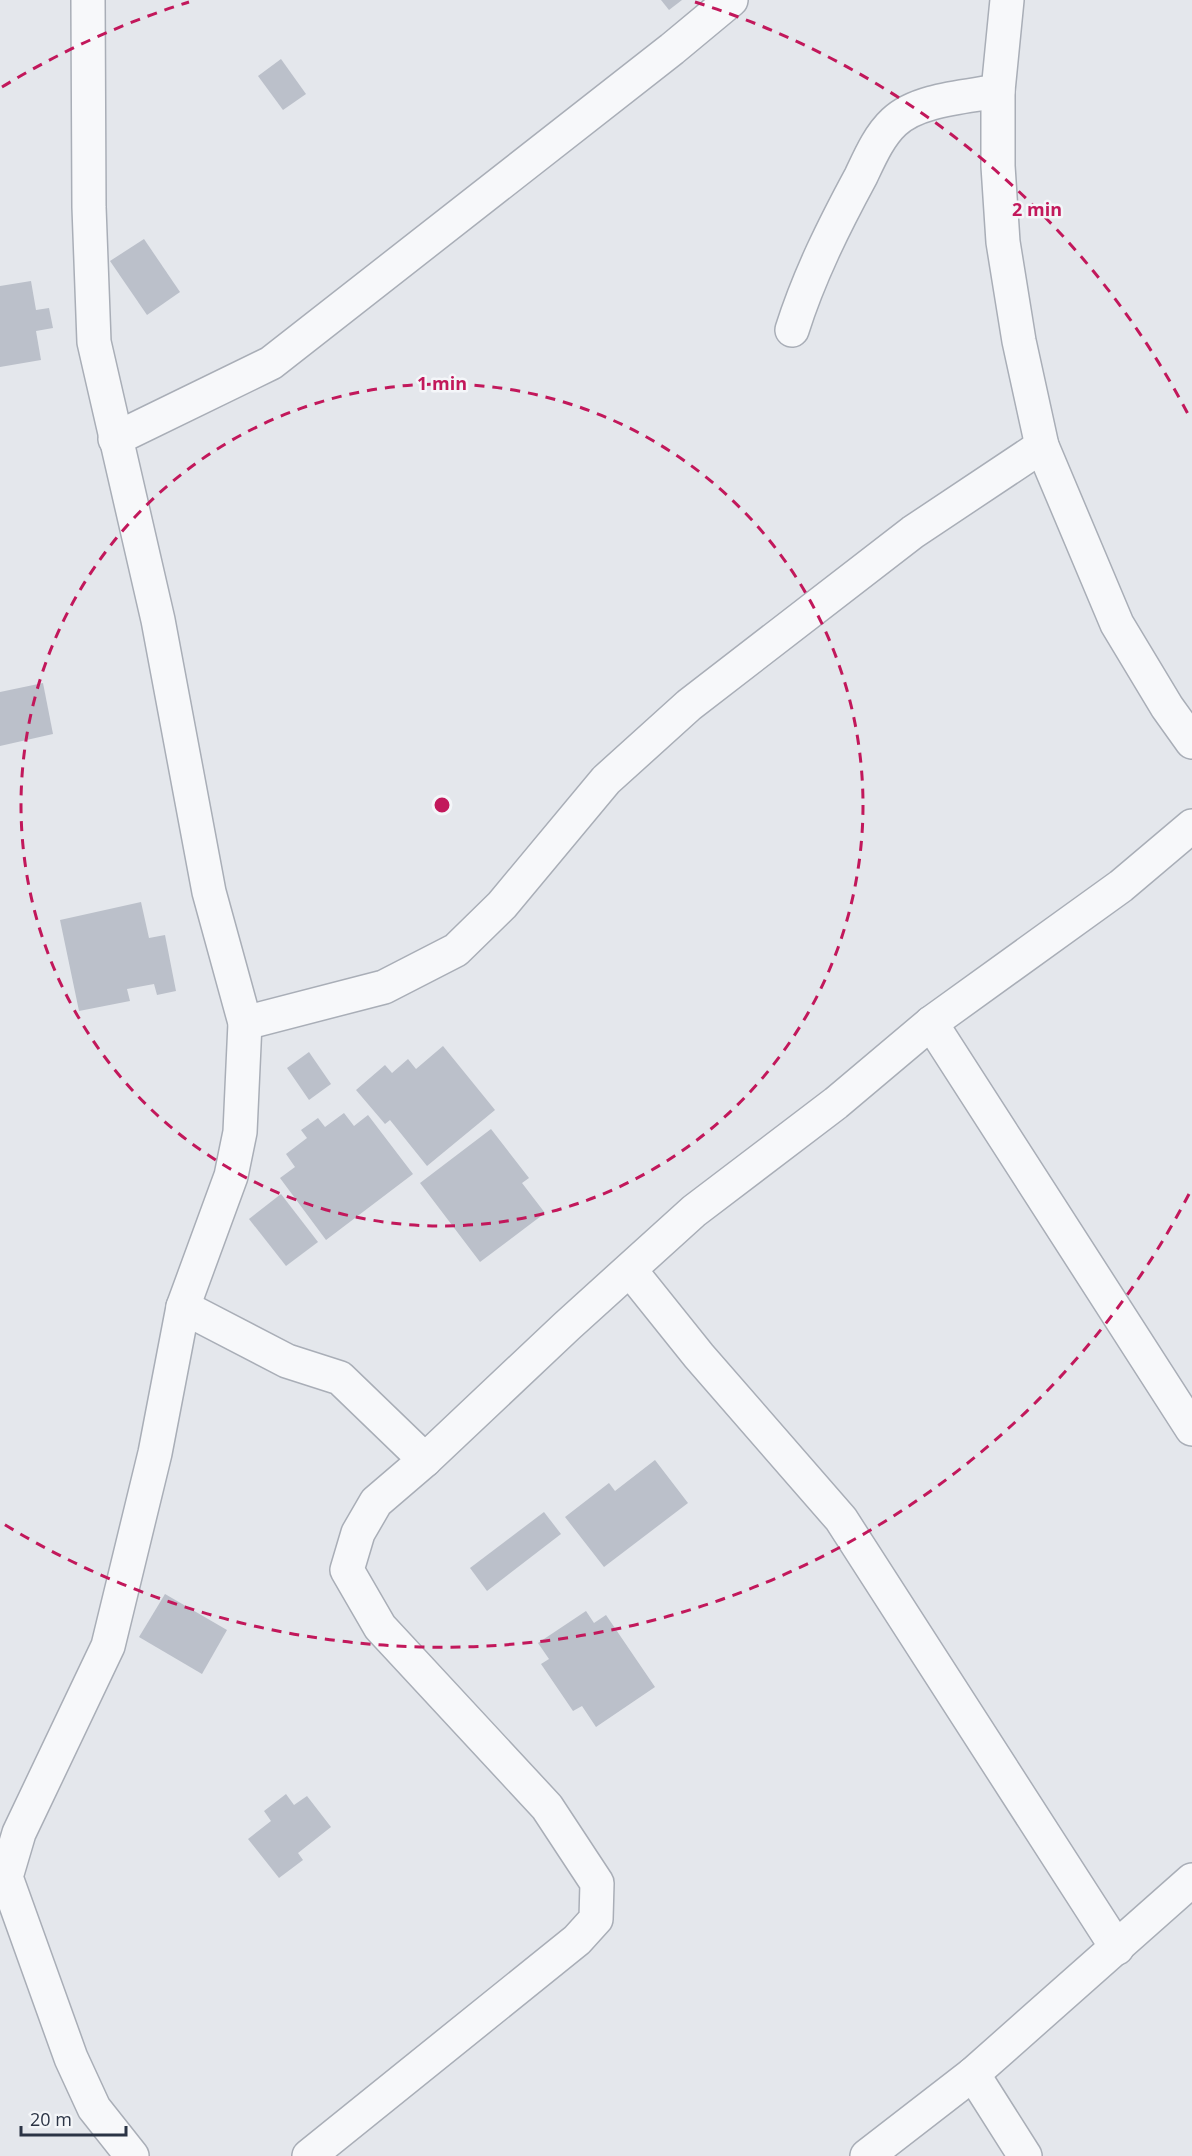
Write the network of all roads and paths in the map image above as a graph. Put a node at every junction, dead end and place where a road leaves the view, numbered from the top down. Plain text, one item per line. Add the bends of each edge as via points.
1 (731, 0) edge
2 (1007, 0) edge
3 (96, 6) edge
4 (998, 91) junction
5 (792, 330) dead end
6 (115, 439) junction
7 (1042, 446) junction
8 (1192, 742) edge
9 (1192, 826) edge
10 (244, 1023) junction
11 (931, 1023) junction
12 (630, 1270) junction
13 (183, 1307) junction
14 (1192, 1430) edge
15 (425, 1461) junction
16 (1192, 1880) edge
17 (1117, 1948) junction
18 (973, 2074) junction
19 (132, 2156) edge
20 (309, 2156) edge
21 (867, 2156) edge
22 (1025, 2156) edge

1 - 6 street via 271,363
2 - 4 street
3 - 6 street via 89,207 94,342
4 - 5 street via 922,105 895,121 879,141 838,218 804,292
4 - 7 street via 1004,243 1019,341
6 - 10 street via 158,620 209,892
7 - 8 street via 1117,624
7 - 10 street via 913,532 689,705 606,780 502,905 456,950 384,987
9 - 11 street via 1120,885
10 - 13 street via 240,1132 234,1165
11 - 12 street via 836,1103 694,1211
11 - 14 street
12 - 15 street
12 - 17 street via 841,1519
13 - 15 street via 287,1361 340,1378
13 - 19 street via 155,1453 108,1646 19,1833 6,1877 71,2058 94,2108
15 - 20 street via 376,1502 358,1533 347,1570 380,1627 547,1807 597,1883 596,1919 577,1940
16 - 17 street
17 - 18 street
18 - 21 street
18 - 22 street

